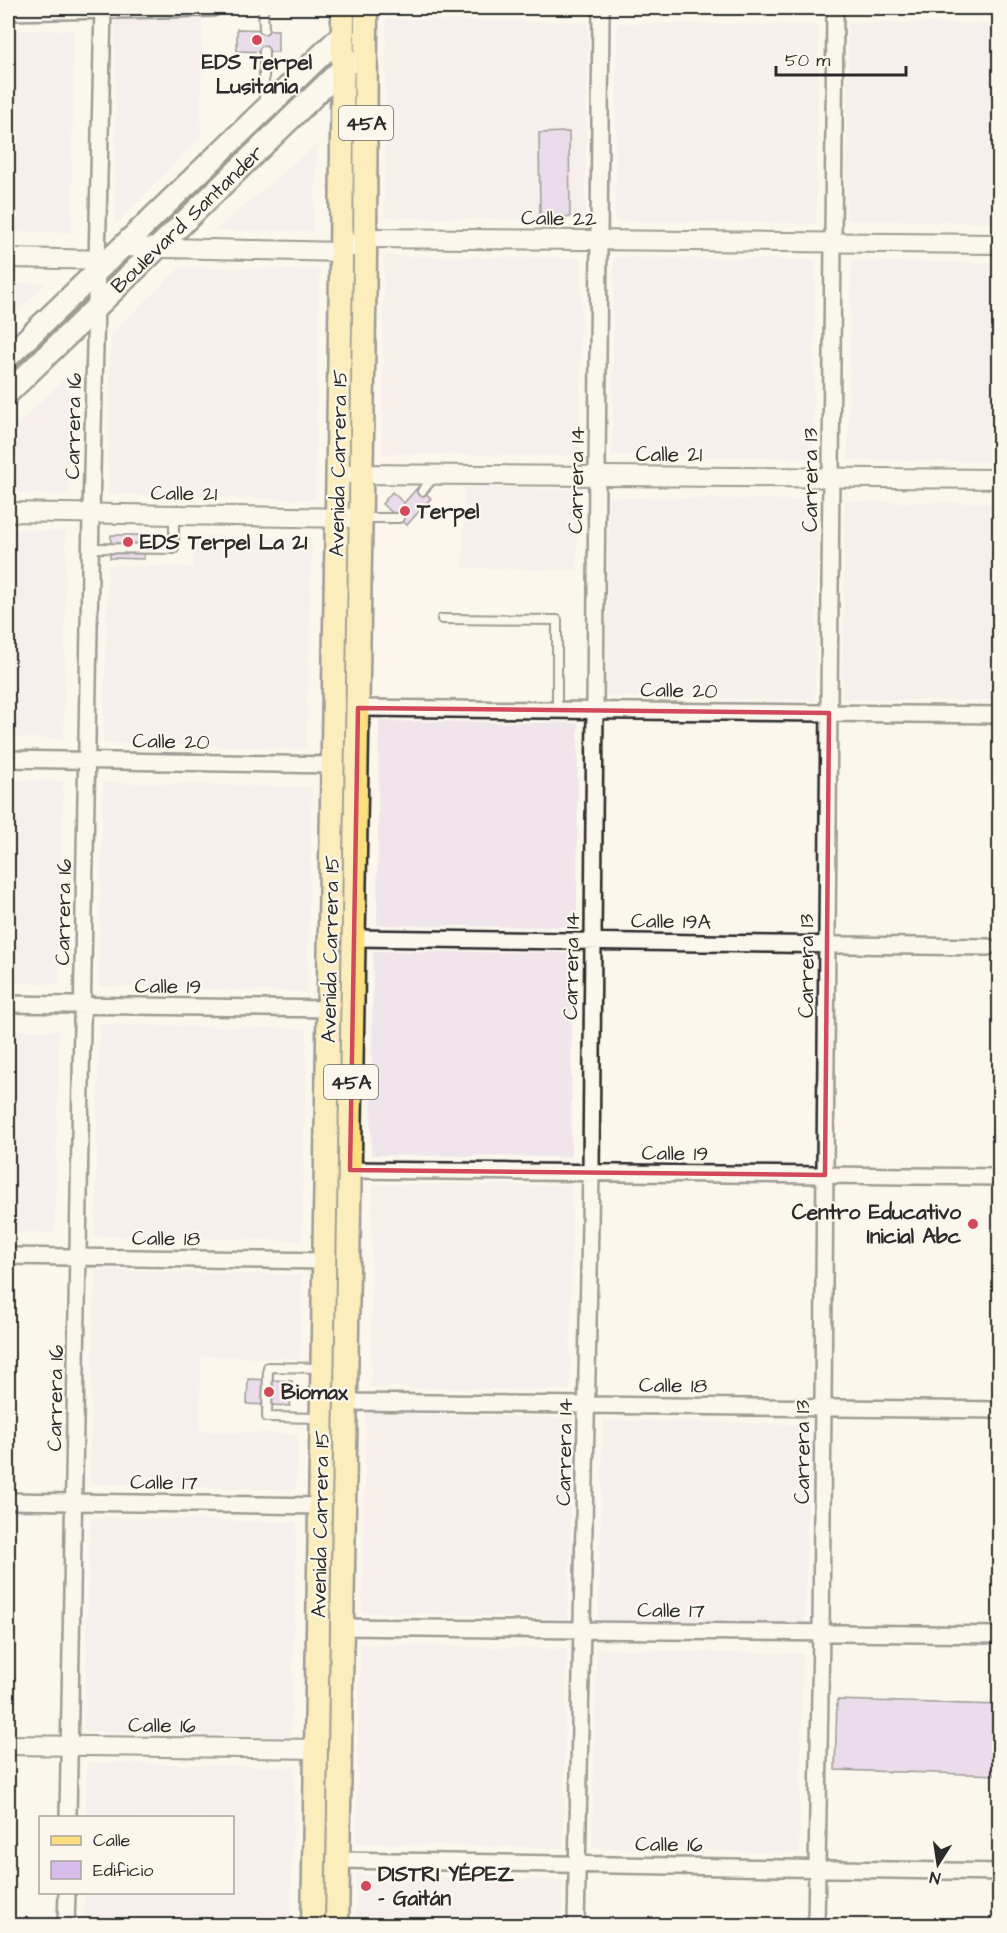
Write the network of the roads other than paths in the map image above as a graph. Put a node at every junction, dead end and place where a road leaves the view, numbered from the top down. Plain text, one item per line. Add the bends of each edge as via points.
1 (213, 8) edge
2 (263, 8) edge
3 (343, 8) edge
4 (366, 8) edge
5 (602, 8) edge
6 (835, 8) edge
7 (103, 9) edge
8 (8, 12) edge
9 (264, 29) dead end
10 (343, 34) junction
11 (366, 46) junction
12 (264, 51) dead end
13 (343, 68) junction
14 (264, 110) junction
15 (365, 238) junction
16 (599, 241) junction
17 (833, 243) junction
18 (999, 244) edge
19 (158, 248) junction
20 (342, 252) junction
21 (8, 258) edge
22 (106, 259) junction
23 (96, 307) junction
24 (8, 357) edge
25 (8, 393) edge
26 (338, 473) junction
27 (362, 474) junction
28 (437, 474) junction
29 (597, 476) junction
30 (831, 477) junction
31 (999, 478) edge
32 (422, 491) dead end
33 (8, 512) edge
34 (91, 513) junction
35 (174, 515) junction
36 (337, 517) junction
37 (361, 518) junction
38 (399, 518) dead end
39 (91, 548) junction
40 (442, 619) dead end
41 (358, 708) junction
42 (557, 710) junction
43 (595, 710) junction
44 (829, 713) junction
45 (999, 715) edge
46 (8, 759) edge
47 (87, 760) junction
48 (333, 765) junction
49 (354, 938) junction
50 (592, 941) junction
51 (827, 944) junction
52 (988, 947) dead end
53 (8, 1004) edge
54 (83, 1005) junction
55 (329, 1009) junction
56 (350, 1170) junction
57 (591, 1173) junction
58 (825, 1176) junction
59 (999, 1177) edge
60 (8, 1256) edge
61 (78, 1257) junction
62 (324, 1262) junction
63 (322, 1368) junction
64 (346, 1402) junction
65 (586, 1405) junction
66 (823, 1408) junction
67 (999, 1410) edge
68 (322, 1418) junction
69 (8, 1501) edge
70 (74, 1502) junction
71 (320, 1506) junction
72 (342, 1627) junction
73 (582, 1630) junction
74 (821, 1633) junction
75 (999, 1635) edge
76 (8, 1745) edge
77 (70, 1746) junction
78 (316, 1749) junction
79 (68, 1816) edge
80 (338, 1860) junction
81 (578, 1864) junction
82 (817, 1869) junction
83 (999, 1872) edge
84 (67, 1894) edge
85 (66, 1926) edge
86 (313, 1926) edge
87 (337, 1926) edge
88 (576, 1926) edge
89 (816, 1926) edge

1 - 7 street
2 - 9 lane
3 - 10 main road, Avenida Carrera 15 / 45A
4 - 11 main road, Avenida Carrera 15 / 45A
5 - 16 street, Carrera 14
6 - 17 street, Carrera 13
7 - 8 street
7 - 22 street, Carrera 16
10 - 13 main road, Avenida Carrera 15 / 45A
10 - 14 main road, Boulevard Santander
11 - 13 main road, Boulevard Santander
11 - 15 main road, Avenida Carrera 15 / 45A
12 - 14 lane
13 - 19 main road, Boulevard Santander
13 - 20 main road, Avenida Carrera 15 / 45A
14 - 22 main road, Boulevard Santander
15 - 16 street, Calle 22
15 - 20 street
15 - 27 main road, Avenida Carrera 15 / 45A
16 - 17 street, Calle 22
16 - 29 street, Carrera 14
17 - 18 street, Calle 22
17 - 30 street, Carrera 13
19 - 20 street
19 - 22 street
19 - 23 main road, Boulevard Santander
20 - 26 main road, Avenida Carrera 15 / 45A
21 - 22 street
22 - 23 street, Carrera 16
22 - 24 main road, Boulevard Santander
23 - 25 main road, Boulevard Santander
23 - 34 street, Carrera 16
26 - 27 street, Calle 21
26 - 36 main road, Avenida Carrera 15 / 45A
27 - 28 street, Calle 21
27 - 37 main road, Avenida Carrera 15 / 45A
28 - 29 street, Calle 21
28 - 32 lane
29 - 30 street, Calle 21
29 - 43 street, Carrera 14
30 - 31 street, Calle 21
30 - 44 street, Carrera 13
33 - 34 street, Calle 21
34 - 35 street, Calle 21
34 - 39 street, Carrera 16
35 - 36 street, Calle 21
35 - 39 lane via 174,549
36 - 37 street, Calle 21
36 - 48 main road, Avenida Carrera 15 / 45A
37 - 38 lane
37 - 41 main road, Avenida Carrera 15 / 45A
39 - 47 street, Carrera 16
40 - 42 lane via 557,620
41 - 42 street, Calle 20
41 - 49 main road, Avenida Carrera 15 / 45A
42 - 43 street, Calle 20
43 - 44 street, Calle 20
43 - 50 street, Carrera 14
44 - 45 street, Calle 20
44 - 51 street, Carrera 13
46 - 47 street, Calle 20
47 - 48 street, Calle 20
47 - 54 street, Carrera 16
48 - 55 main road, Avenida Carrera 15 / 45A
49 - 50 street, Calle 19A
49 - 56 main road, Avenida Carrera 15 / 45A
50 - 51 street, Calle 19A
50 - 57 street, Carrera 14
51 - 52 street, Calle 19A
51 - 58 street, Carrera 13
53 - 54 street, Calle 19
54 - 55 street, Calle 19
54 - 61 street, Carrera 16
55 - 62 main road, Avenida Carrera 15 / 45A
56 - 57 street, Calle 19
56 - 64 main road, Avenida Carrera 15 / 45A
57 - 58 street, Calle 19
57 - 65 street, Carrera 14
58 - 59 street, Calle 19
58 - 66 street, Carrera 13
60 - 61 street, Calle 18
61 - 62 street, Calle 18
61 - 70 street, Carrera 16
62 - 63 main road, Avenida Carrera 15 / 45A
63 - 68 main road, Avenida Carrera 15 / 45A
63 - 68 lane via 268,1367 267,1417
64 - 65 street, Calle 18
64 - 72 main road, Avenida Carrera 15 / 45A
65 - 66 street, Calle 18
65 - 73 street, Carrera 14
66 - 67 street, Calle 18
66 - 74 street, Carrera 13
68 - 71 main road, Avenida Carrera 15 / 45A
69 - 70 street, Calle 17
70 - 71 street, Calle 17
70 - 77 street, Carrera 16
71 - 78 main road, Avenida Carrera 15 / 45A
72 - 73 street, Calle 17
72 - 80 main road, Avenida Carrera 15 / 45A
73 - 74 street, Calle 17
73 - 81 street, Carrera 14
74 - 75 street, Calle 17
74 - 82 street, Carrera 13
76 - 77 street, Calle 16
77 - 78 street, Calle 16
77 - 79 street, Carrera 16
78 - 86 main road, Avenida Carrera 15 / 45A
80 - 81 street, Calle 16
80 - 87 main road, Avenida Carrera 15 / 45A
81 - 82 street, Calle 16
81 - 88 street, Carrera 14
82 - 83 street, Calle 16
82 - 89 street, Carrera 13
84 - 85 street

